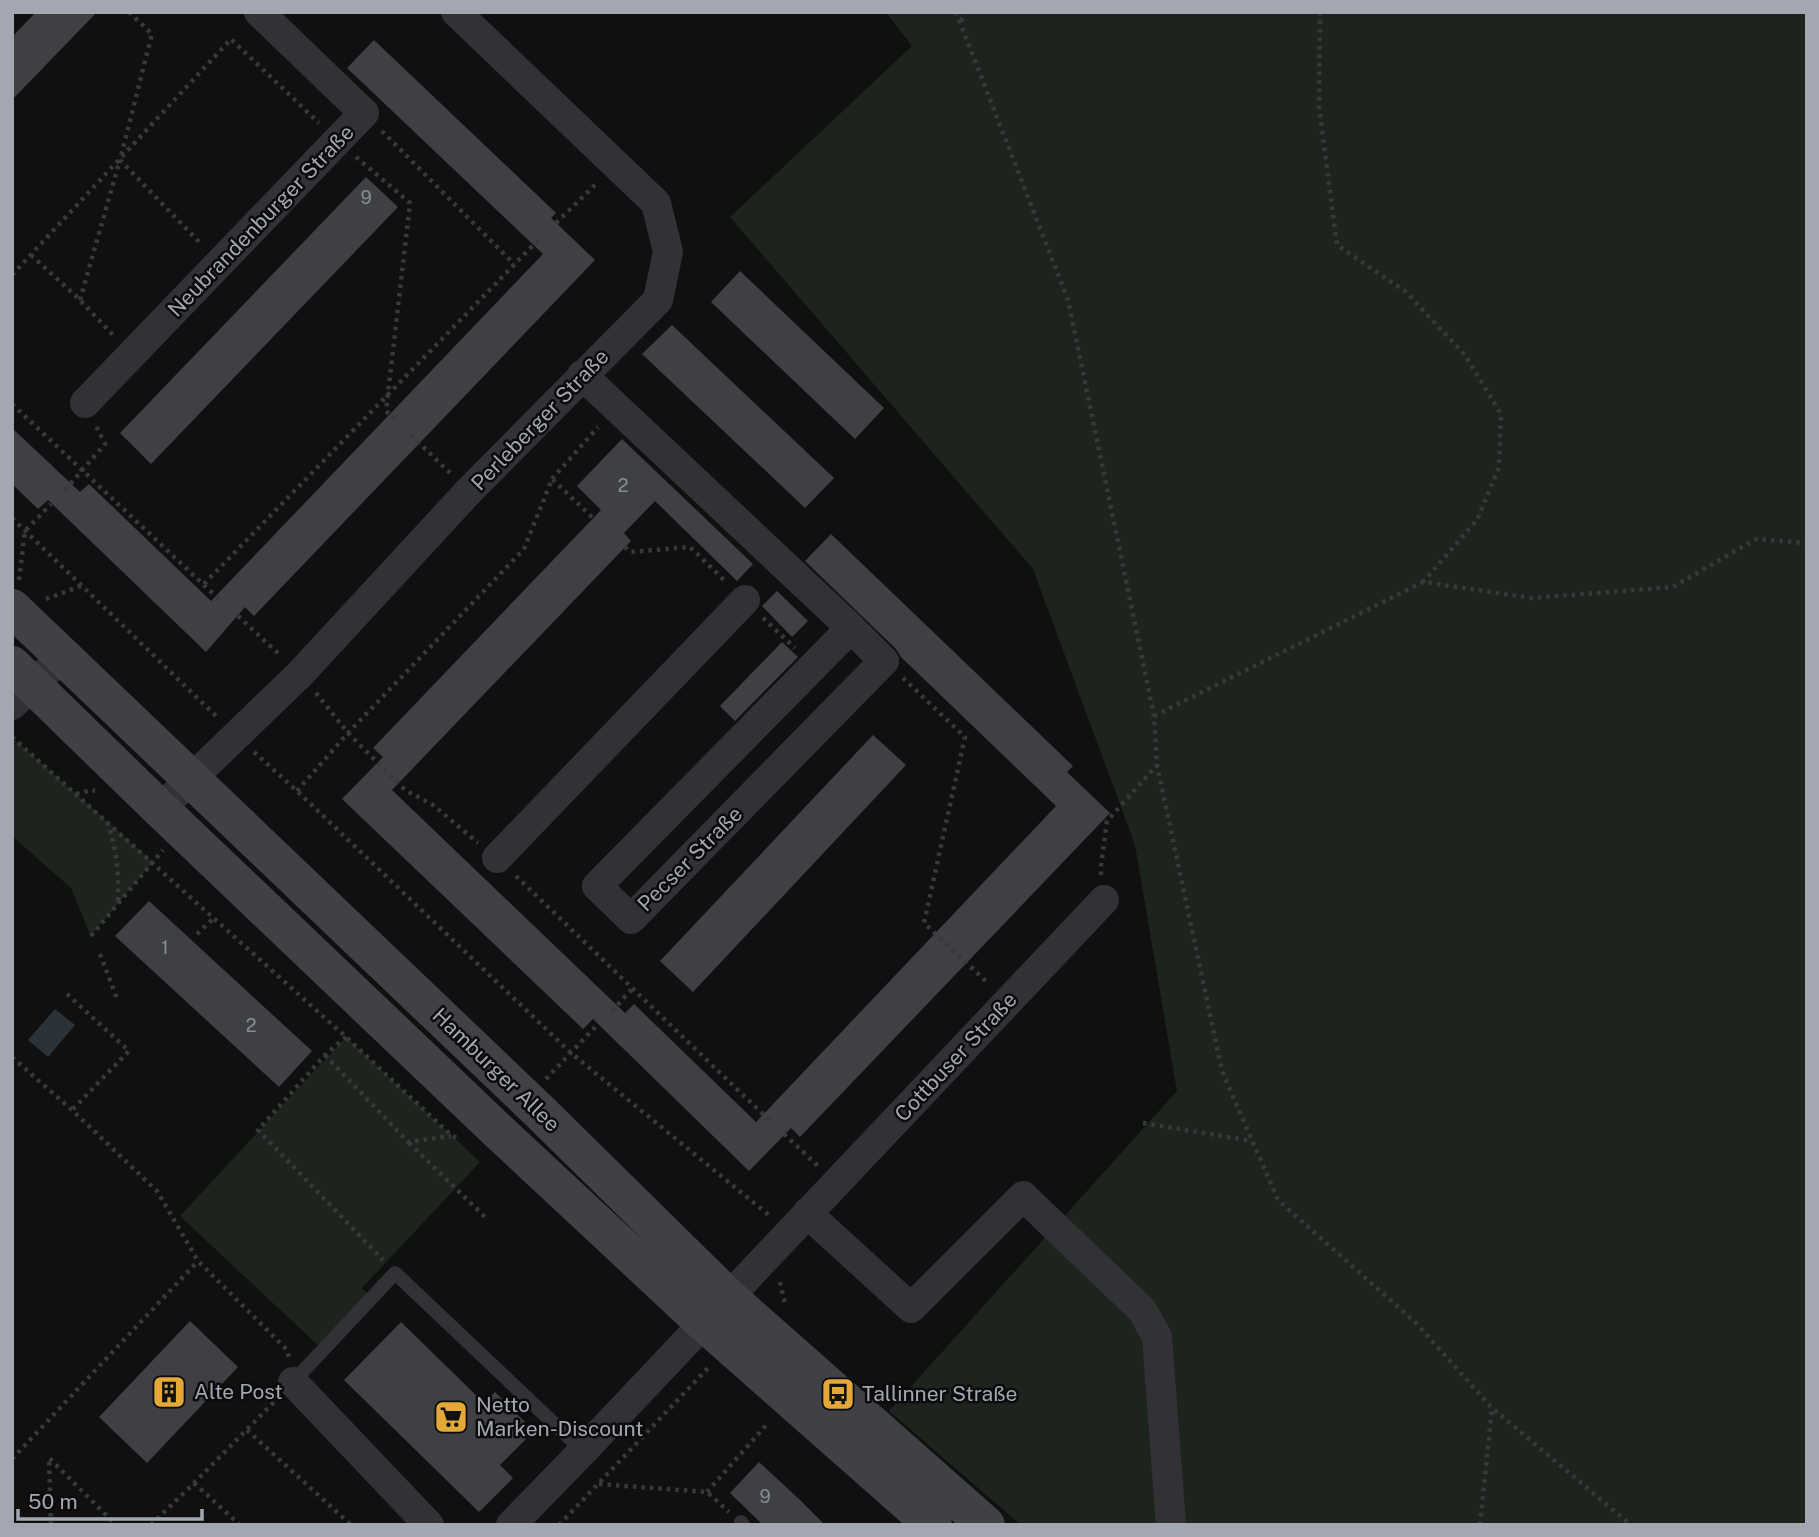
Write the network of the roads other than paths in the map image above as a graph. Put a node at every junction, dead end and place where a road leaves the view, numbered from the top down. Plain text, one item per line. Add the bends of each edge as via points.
1 (259, 12) edge
2 (456, 12) edge
3 (582, 376) junction
4 (85, 403) road end
5 (745, 600) dead end
6 (14, 609) edge
7 (851, 628) junction
8 (63, 656) junction
9 (19, 685) edge
10 (192, 779) junction
11 (160, 810) junction
12 (497, 858) road end
13 (1104, 901) road end
14 (798, 1222) junction
15 (716, 1310) junction
16 (293, 1382) joint
17 (583, 1451) junction
18 (429, 1525) edge
19 (511, 1525) edge
20 (933, 1525) edge
21 (986, 1525) edge
22 (1171, 1525) edge

1 - 4 street, Neubrandenburger Straße via 364,113
2 - 3 street, Perleberger Straße via 656,203 668,252 657,300
3 - 7 street
3 - 10 street, Perleberger Straße via 300,674
5 - 12 street
6 - 8 street, Hamburger Allee
7 - 7 street, Pecser Straße via 597,886 631,919 884,661
8 - 9 street
8 - 10 street, Hamburger Allee
9 - 11 street, Hamburger Allee
10 - 11 street, Perleberger Straße
10 - 15 street, Hamburger Allee via 539,1111
11 - 15 street, Hamburger Allee via 497,1130
13 - 14 street, Cottbuser Straße
14 - 15 street, Cottbuser Straße
14 - 22 street via 911,1308 1023,1196 1142,1310 1157,1338
15 - 17 street
15 - 20 street, Hamburger Allee
15 - 21 street, Hamburger Allee
16 - 17 lane via 395,1273
16 - 18 street
17 - 19 street

